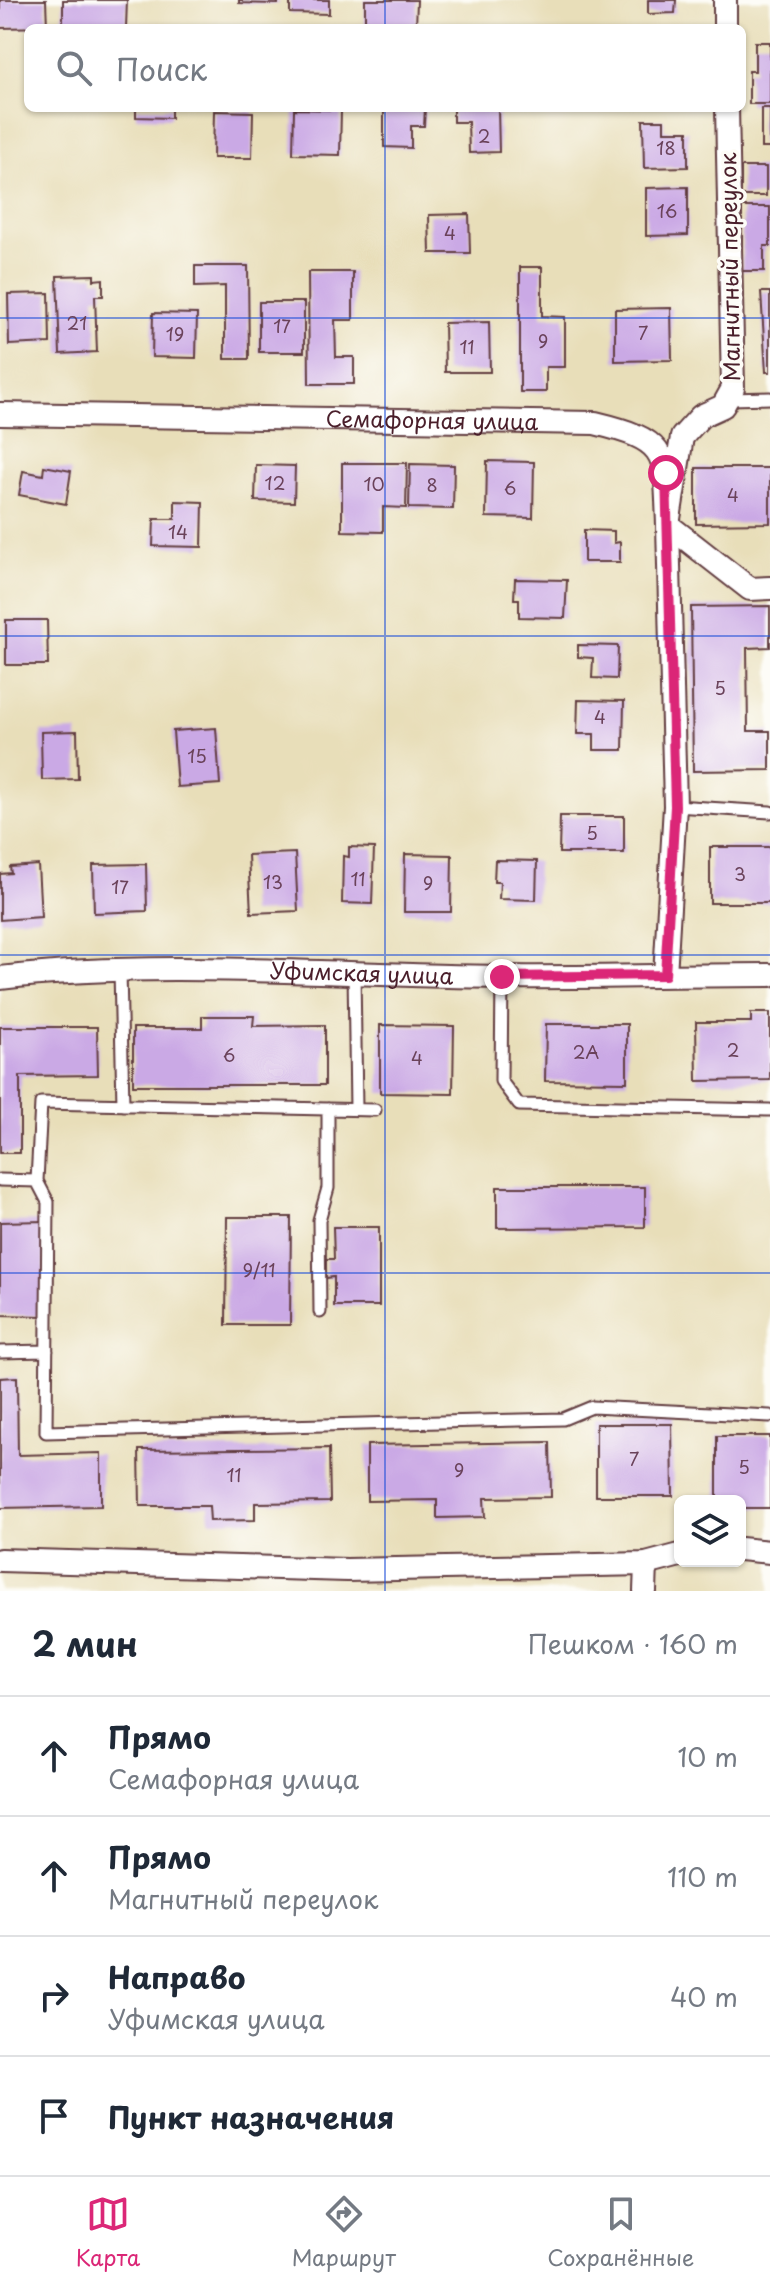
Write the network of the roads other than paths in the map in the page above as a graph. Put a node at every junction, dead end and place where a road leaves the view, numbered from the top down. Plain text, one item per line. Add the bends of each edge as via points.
1 (725, 0) edge
2 (725, 24) edge
3 (727, 112) edge
4 (770, 398) edge
5 (730, 399) junction
6 (0, 414) edge
7 (668, 525) junction
8 (770, 588) edge
9 (675, 806) junction
10 (770, 812) edge
11 (120, 970) junction
12 (354, 971) junction
13 (665, 975) junction
14 (770, 975) edge
15 (502, 977) junction
16 (0, 978) edge
17 (123, 1105) junction
18 (328, 1109) junction
19 (356, 1109) junction
20 (375, 1110) dead end
21 (770, 1110) edge
22 (0, 1180) edge
23 (37, 1181) junction
24 (320, 1312) dead end
25 (47, 1351) junction
26 (0, 1352) edge
27 (770, 1416) edge
28 (746, 1550) edge
29 (770, 1552) edge
30 (674, 1557) edge
31 (0, 1560) edge
32 (646, 1564) junction
33 (645, 1591) edge

1 - 2 street
3 - 5 street, Магнитный переулок
4 - 5 lane
5 - 7 street, Магнитный переулок via 701,416 682,437
6 - 7 street, Семафорная улица via 595,423 654,444 666,473
7 - 8 street via 750,589
7 - 9 street, Магнитный переулок
9 - 10 lane
9 - 13 street, Магнитный переулок
11 - 12 street, Уфимская улица
11 - 16 street, Уфимская улица
11 - 17 lane
12 - 15 street, Уфимская улица
12 - 19 lane
13 - 14 street, Уфимская улица
13 - 15 street, Уфимская улица
15 - 21 lane via 501,1081 519,1105
17 - 18 lane
17 - 23 lane via 41,1103
18 - 19 lane
18 - 24 lane via 328,1188 319,1220
19 - 20 lane
22 - 23 lane
23 - 25 lane via 48,1202
25 - 26 lane
25 - 27 lane via 46,1432 563,1419 592,1407
28 - 29 street
30 - 32 street
31 - 32 street via 347,1570
32 - 33 street

